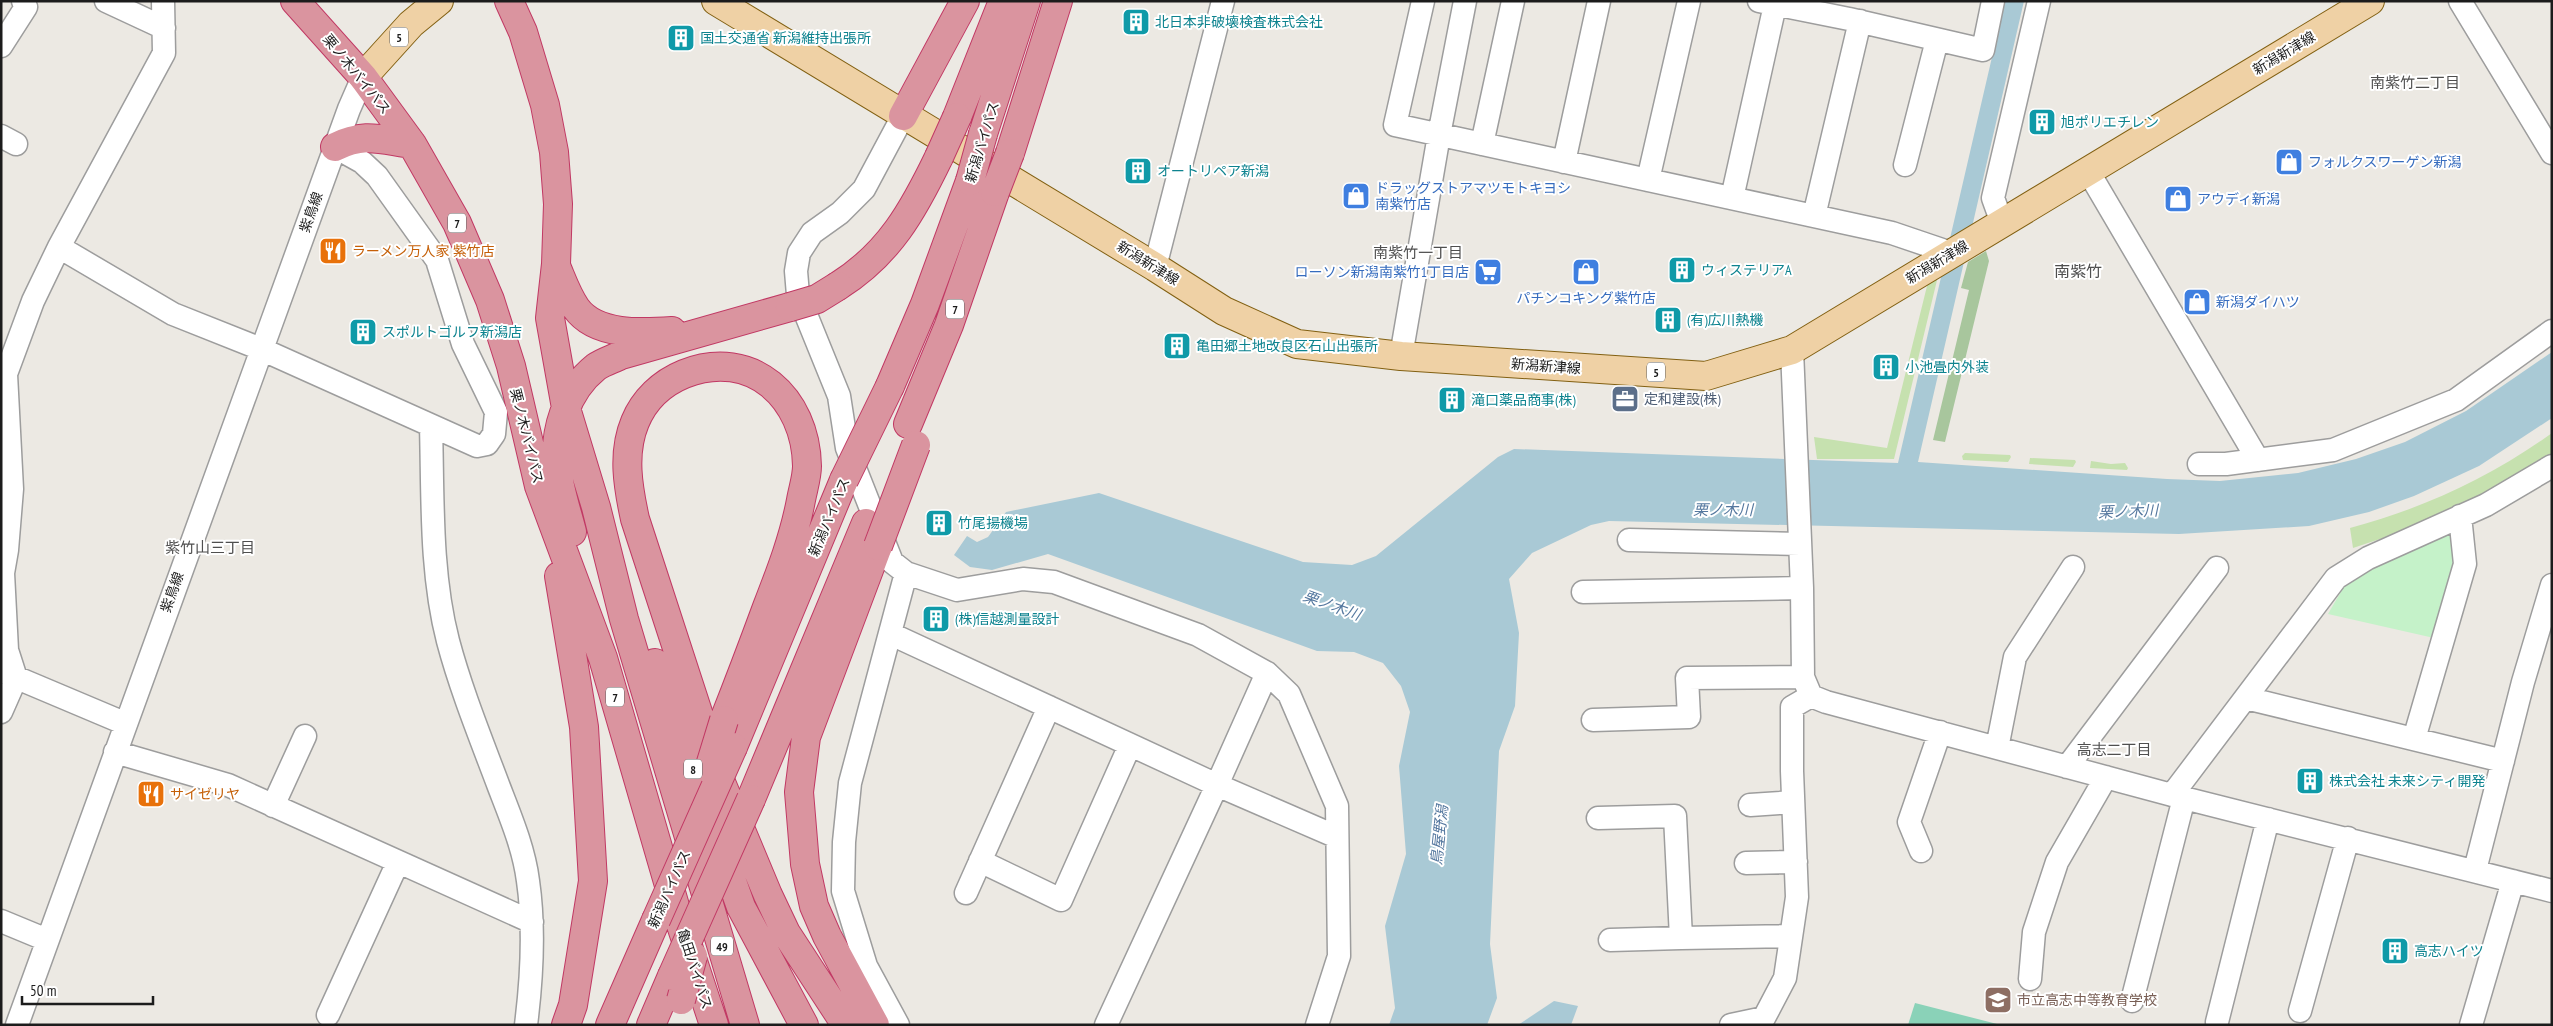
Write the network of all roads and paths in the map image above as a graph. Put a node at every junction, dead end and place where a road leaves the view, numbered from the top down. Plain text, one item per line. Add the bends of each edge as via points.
1 (23, 1) edge
2 (106, 1) edge
3 (163, 1) edge
4 (295, 1) edge
5 (439, 1) edge
6 (508, 1) edge
7 (716, 1) edge
8 (1003, 1) edge
9 (1026, 1) edge
10 (1058, 1) edge
11 (1223, 1) edge
12 (1423, 1) edge
13 (1465, 1) edge
14 (1513, 1) edge
15 (1599, 1) edge
16 (1690, 1) edge
17 (1993, 1) edge
18 (2038, 1) edge
19 (2370, 1) edge
20 (2460, 1) edge
21 (1767, 3) edge
22 (958, 8) edge
23 (1855, 14) edge
24 (164, 28) junction
25 (1937, 40) junction
26 (1, 46) edge
27 (363, 77) junction
28 (903, 116) junction
29 (1439, 135) junction
30 (412, 144) junction
31 (1482, 144) junction
32 (335, 147) junction
33 (2552, 153) edge
34 (1564, 162) junction
35 (1905, 165) dead end
36 (2088, 171) junction
37 (1648, 180) junction
38 (1732, 198) junction
39 (1814, 216) junction
40 (2002, 223) junction
41 (59, 247) junction
42 (1951, 253) junction
43 (556, 264) junction
44 (1155, 267) junction
45 (709, 329) junction
46 (2552, 331) edge
47 (261, 349) junction
48 (1792, 350) junction
49 (1401, 356) junction
50 (566, 408) junction
51 (431, 426) junction
52 (2258, 460) junction
53 (2199, 464) dead end
54 (2549, 470) edge
55 (539, 486) junction
56 (596, 507) junction
57 (2460, 516) junction
58 (872, 534) junction
59 (1628, 540) dead end
60 (1800, 540) junction
61 (2073, 567) dead end
62 (2218, 568) dead end
63 (906, 573) junction
64 (2552, 585) edge
65 (1802, 588) junction
66 (1583, 592) dead end
67 (891, 634) junction
68 (603, 658) junction
69 (1267, 673) junction
70 (9, 674) edge
71 (1807, 686) junction
72 (2246, 698) junction
73 (1049, 707) junction
74 (1, 712) edge
75 (1593, 720) dead end
76 (124, 723) junction
77 (1940, 732) junction
78 (305, 736) dead end
79 (2414, 739) junction
80 (1130, 745) junction
81 (1997, 748) junction
82 (115, 752) junction
83 (2503, 761) junction
84 (2067, 767) junction
85 (2106, 778) junction
86 (1217, 785) junction
87 (2178, 797) junction
88 (1793, 802) junction
89 (1750, 805) dead end
90 (273, 806) junction
91 (1598, 818) dead end
92 (2268, 819) junction
93 (1337, 837) junction
94 (2348, 838) junction
95 (1921, 851) dead end
96 (398, 862) junction
97 (980, 862) junction
98 (1796, 862) junction
99 (1746, 863) dead end
100 (2475, 870) junction
101 (697, 873) junction
102 (2513, 881) junction
103 (2552, 891) edge
104 (966, 893) dead end
105 (667, 916) junction
106 (1, 921) edge
107 (532, 922) junction
108 (1791, 936) junction
109 (1681, 938) junction
110 (47, 940) junction
111 (1610, 940) dead end
112 (2030, 979) dead end
113 (677, 988) junction
114 (2132, 1001) dead end
115 (2300, 1011) dead end
116 (328, 1015) dead end
117 (2217, 1022) dead end
118 (17, 1025) edge
119 (526, 1025) edge
120 (566, 1025) edge
121 (610, 1025) edge
122 (651, 1025) edge
123 (672, 1025) edge
124 (714, 1025) edge
125 (745, 1025) edge
126 (804, 1025) edge
127 (846, 1025) edge
128 (875, 1025) edge
129 (898, 1025) edge
130 (1106, 1025) edge
131 (1317, 1025) edge
132 (1731, 1025) edge
133 (2471, 1025) edge

1 - 26 street via 26,7
2 - 24 street
3 - 24 street
4 - 27 highway, 栗ノ木バイパス / 7
5 - 27 main road, 5 via 411,24
6 - 43 highway, 7 via 523,32 545,105 554,152 558,204
7 - 28 main road, 新潟新津線 / 5
8 - 45 highway, 7, bridge via 957,117 921,194 888,244 861,271 818,299
9 - 101 highway, 新潟バイパス / 7, bridge via 970,181 925,304 844,480 693,836
10 - 58 highway, 新潟バイパス / 7, bridge via 1010,153 912,435
11 - 44 street
12 - 29 street via 1395,125
13 - 29 street
14 - 31 street
15 - 34 street
16 - 37 street
17 - 25 street via 1983,50
18 - 40 street via 1993,198
19 - 36 main road, 新潟新津線 / 5
20 - 33 street
21 - 23 street
21 - 38 street
22 - 28 highway
23 - 25 street
23 - 39 street
24 - 41 street via 164,53
25 - 35 street
27 - 30 highway, 栗ノ木バイパス / 7
27 - 32 street, 紫鳥線
28 - 44 main road, 新潟新津線 / 5
28 - 63 street via 864,189 812,234 799,252 796,271 798,295 839,396 847,448 892,562
29 - 31 street
29 - 49 street
30 - 32 highway via 368,136 350,139
30 - 55 highway, 栗ノ木バイパス / 7 via 457,223 490,300 511,366
31 - 34 street
32 - 47 street, 紫鳥線
32 - 51 street via 362,162 377,176 437,260 463,344 496,412 494,434 486,444 477,446
34 - 37 street
36 - 40 main road, 新潟新津線 / 5
36 - 52 street
37 - 38 street
38 - 39 street
39 - 42 street via 1892,233
40 - 42 main road, 新潟新津線 / 5
41 - 47 street via 173,314
41 - 70 street via 33,301 6,374 12,489 2,574
42 - 48 main road, 新潟新津線 / 5
43 - 45 highway, 7 via 568,295 578,310 589,321 604,328 646,333
43 - 50 highway, 7 via 550,318
44 - 49 main road, 新潟新津線 / 5 via 1224,311 1297,344
45 - 50 highway via 597,366 574,391
46 - 52 street via 2456,400 2333,450
47 - 51 street
47 - 76 street, 紫鳥線
48 - 49 main road, 新潟新津線 / 5 via 1706,376
48 - 60 street
50 - 56 highway, 7
50 - 68 highway via 558,437 557,469
51 - 107 street via 437,572 448,640 516,833 528,880
52 - 53 street
54 - 57 street
55 - 68 highway, 栗ノ木バイパス / 7
55 - 120 highway via 562,592 584,727 592,880 573,1004
56 - 101 highway, 7 via 624,619
56 - 126 highway, 8 via 634,601 741,907
57 - 72 street via 2368,558 2336,578
57 - 79 street via 2465,564
58 - 101 highway, 新潟バイパス, bridge via 751,799
58 - 128 highway via 806,737 799,792 805,864 814,906
59 - 60 street
60 - 65 street
61 - 81 street via 2015,657
62 - 84 street
63 - 67 street
63 - 69 street via 957,590 1023,579 1054,582 1198,635
64 - 83 street
65 - 66 street
65 - 71 street
67 - 73 street
67 - 129 street via 850,783 843,890 866,966
68 - 105 highway, 栗ノ木バイパス / 7
69 - 86 street
69 - 93 street via 1289,694 1337,806
70 - 74 street
70 - 76 street
71 - 75 street via 1687,678 1689,717
71 - 77 street via 1826,702
71 - 88 street via 1792,707
72 - 79 street
72 - 87 street
73 - 80 street
73 - 97 street
76 - 82 street, 紫鳥線
77 - 81 street
77 - 95 street via 1909,822
78 - 90 street
79 - 83 street
80 - 86 street
80 - 97 street via 1061,900
81 - 84 street
82 - 90 street via 228,785
82 - 110 street, 紫鳥線
83 - 100 street
84 - 85 street
85 - 87 street
85 - 112 street via 2057,862 2034,932
86 - 93 street
86 - 130 street
87 - 92 street
87 - 114 street
88 - 89 street
88 - 98 street
90 - 96 street
91 - 109 street via 1675,816
92 - 94 street
92 - 117 street
93 - 131 street via 1339,956
94 - 100 street
94 - 115 street
96 - 107 street
96 - 116 street
97 - 104 street
98 - 99 street
98 - 108 street via 1797,897
100 - 102 street
101 - 105 highway, 新潟バイパス, bridge
101 - 113 highway, bridge
101 - 125 highway, 49
101 - 127 highway, bridge via 724,720 795,533 807,466 801,427 794,410 781,393 745,369 720,366 696,369 675,377 658,389 643,406 628,447 629,490 635,519 720,780 786,933
102 - 103 street
102 - 133 street
105 - 121 highway, 新潟バイパス
105 - 124 highway, 亀田バイパス / 7
106 - 110 street
107 - 119 street via 532,980
108 - 109 street
108 - 132 street via 1785,978 1764,1018
109 - 111 street
110 - 118 street, 紫鳥線
113 - 122 highway
113 - 123 highway

